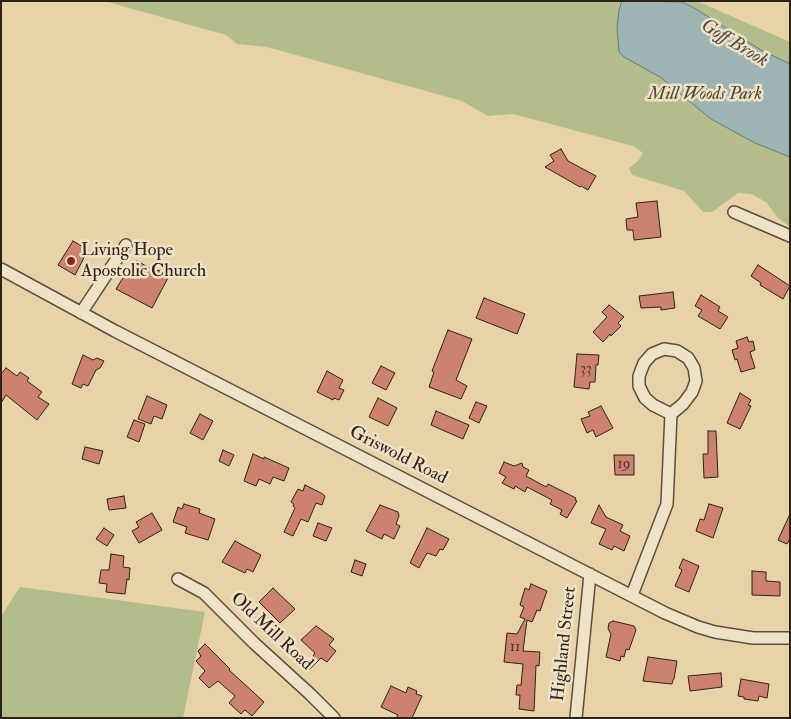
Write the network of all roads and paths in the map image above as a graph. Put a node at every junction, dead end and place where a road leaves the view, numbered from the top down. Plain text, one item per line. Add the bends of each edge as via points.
1 (734, 212) dead end
2 (790, 236) edge
3 (126, 245) dead end
4 (1, 269) edge
5 (81, 313) junction
6 (671, 414) junction
7 (590, 574) junction
8 (178, 579) dead end
9 (632, 595) junction
10 (790, 638) edge
11 (334, 718) edge
12 (576, 718) edge

1 - 2 street
3 - 5 street
4 - 5 street, Griswold Road
5 - 7 street, Griswold Road
6 - 6 street via 645,398 639,386 644,363 652,354 664,349 677,351 688,358 696,381 683,404
6 - 9 street via 668,504
7 - 9 street, Griswold Road
7 - 12 street, Highland Street
8 - 11 street, Old Mill Road via 204,593
9 - 10 street, Griswold Road via 715,632 753,638

